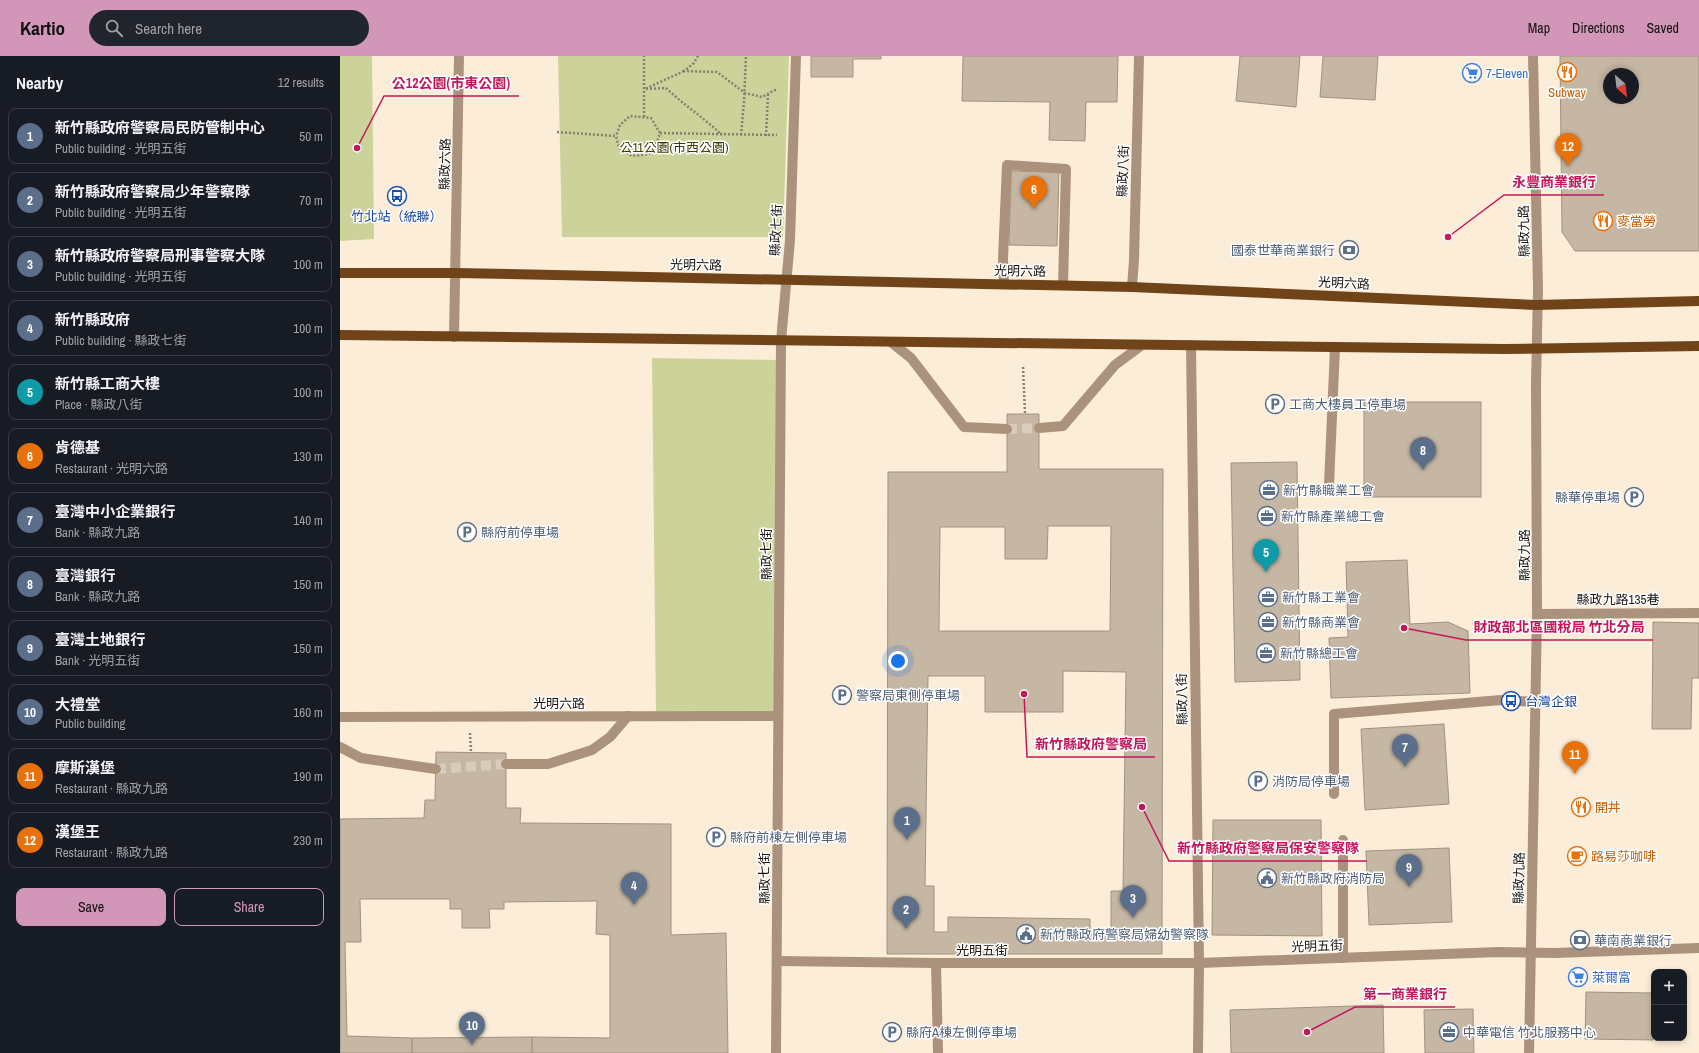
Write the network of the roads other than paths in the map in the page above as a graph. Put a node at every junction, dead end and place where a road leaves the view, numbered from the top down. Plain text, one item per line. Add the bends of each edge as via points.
1 (459, 56) edge
2 (796, 56) edge
3 (1139, 56) edge
4 (1533, 56) edge
5 (340, 273) edge
6 (456, 273) junction
7 (786, 279) junction
8 (1004, 284) junction
9 (1063, 285) junction
10 (1132, 287) junction
11 (1699, 301) edge
12 (1536, 305) junction
13 (340, 335) edge
14 (454, 337) junction
15 (781, 340) junction
16 (891, 342) junction
17 (1142, 345) junction
18 (1191, 346) junction
19 (1699, 346) edge
20 (1335, 347) junction
21 (1536, 350) junction
22 (1039, 428) tunnel mouth
23 (1007, 429) tunnel mouth
24 (1329, 485) dead end
25 (1699, 612) edge
26 (1537, 614) junction
27 (1535, 702) junction
28 (628, 716) junction
29 (778, 716) junction
30 (340, 717) edge
31 (340, 747) edge
32 (506, 764) tunnel mouth
33 (436, 769) tunnel mouth
34 (1334, 794) dead end
35 (1344, 840) dead end
36 (1699, 948) edge
37 (1530, 953) junction
38 (1343, 958) junction
39 (777, 961) junction
40 (936, 963) junction
41 (1199, 963) junction
42 (776, 1053) edge
43 (938, 1053) edge
44 (1198, 1053) edge
45 (1529, 1053) edge

1 - 6 street, 縣政六路
2 - 7 street, 縣政七街 via 790,240
3 - 10 street, 縣政八街
4 - 12 street, 縣政九路 via 1538,288
5 - 6 main road, 光明六路
6 - 7 main road, 光明六路
6 - 14 street, 縣政六路
7 - 8 main road, 光明六路
7 - 15 street, 縣政七街
8 - 9 main road, 光明六路
8 - 9 street via 1007,166 1066,168
9 - 10 main road, 光明六路
10 - 12 main road, 光明六路
11 - 12 main road, 光明六路
12 - 21 street, 縣政九路
13 - 14 main road
14 - 15 main road
15 - 16 main road
15 - 29 street, 縣政七街
16 - 17 main road
16 - 23 street via 911,358 964,427
17 - 18 main road
17 - 22 street via 1114,365 1063,426
18 - 20 main road
18 - 41 street, 縣政八街
19 - 21 main road
20 - 21 main road
20 - 24 street
21 - 26 street, 縣政九路
25 - 26 street, 縣政九路135巷
26 - 27 street, 縣政九路
27 - 34 street via 1502,700 1334,714
27 - 37 street, 縣政九路
28 - 29 street, 光明六路
28 - 30 street, 光明六路
28 - 32 street via 610,737 592,750 548,764
29 - 39 street, 縣政七街
31 - 33 street via 361,758
35 - 38 street
36 - 37 street, 光明五街
37 - 38 street, 光明五街 via 1491,952
37 - 45 street, 縣政九路
38 - 41 street, 光明五街
39 - 40 street, 光明五街
39 - 42 street, 縣政七街
40 - 41 street, 光明五街
40 - 43 street
41 - 44 street, 縣政八街

